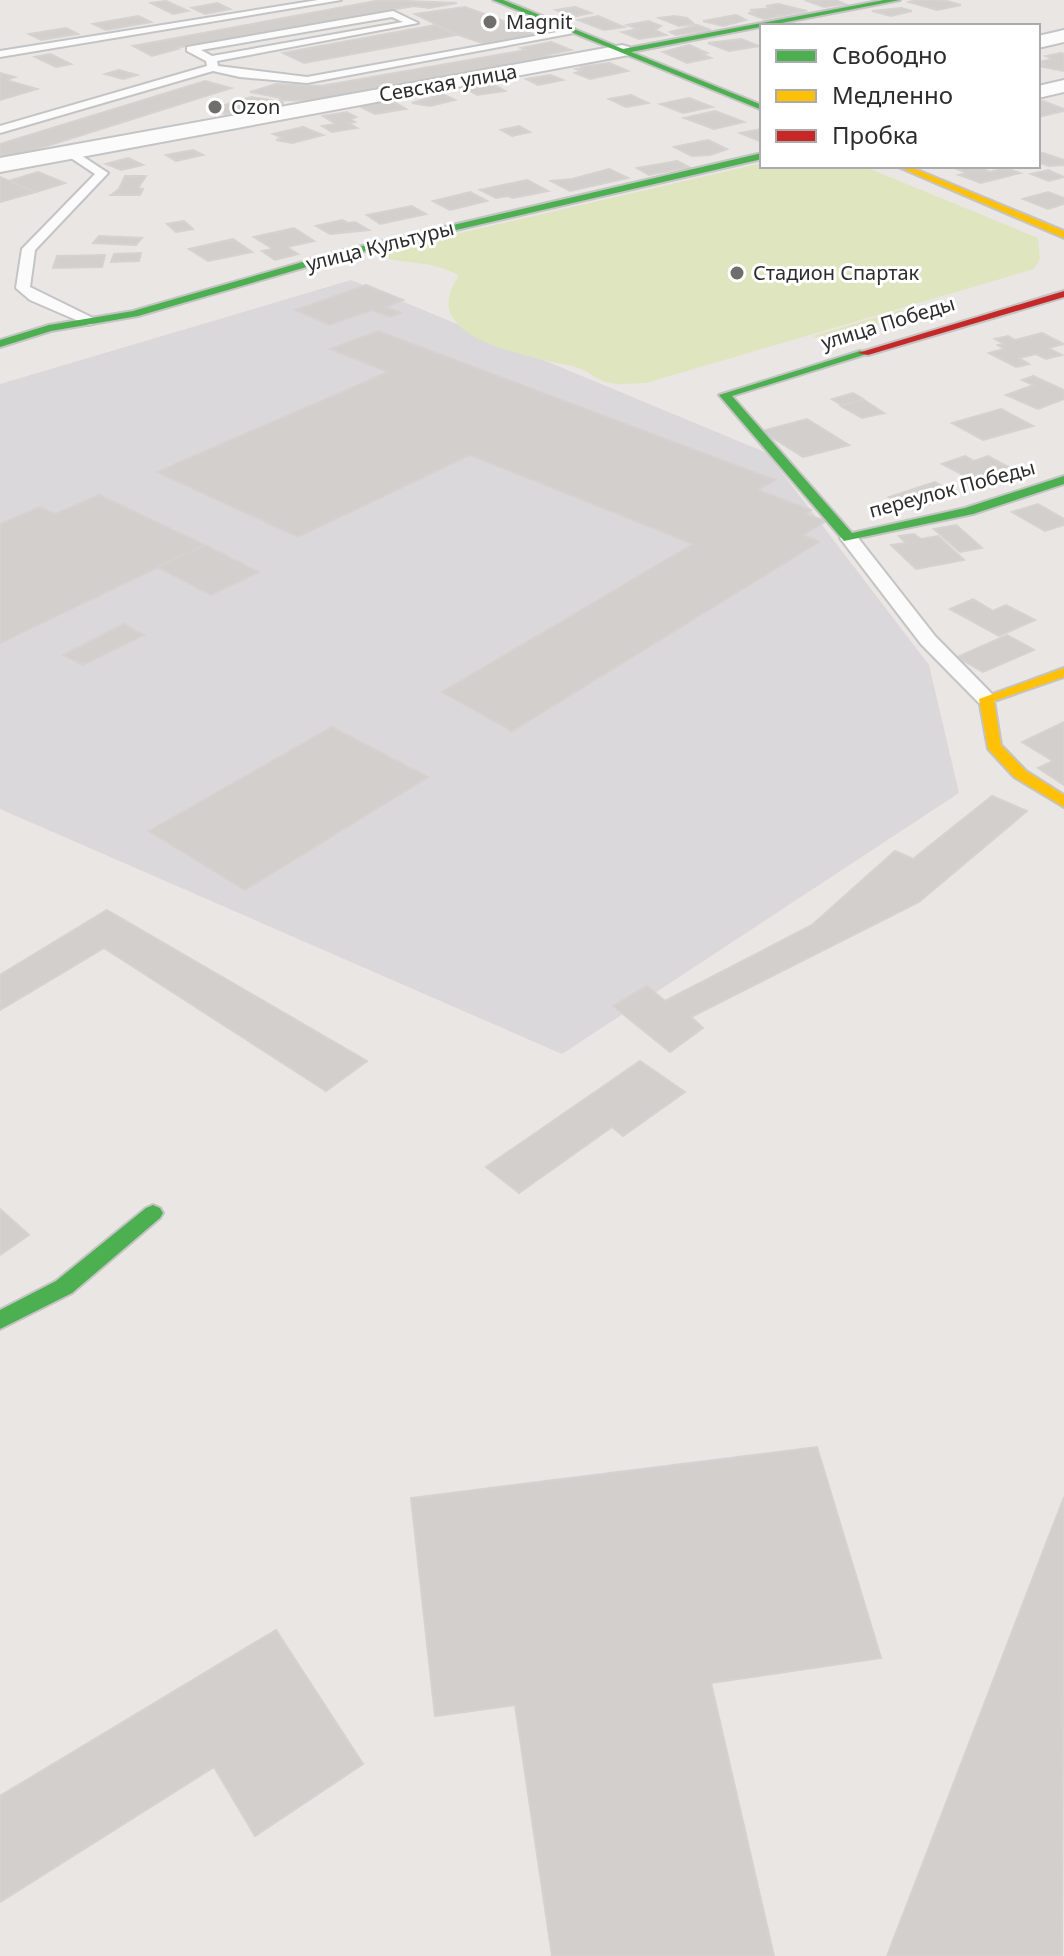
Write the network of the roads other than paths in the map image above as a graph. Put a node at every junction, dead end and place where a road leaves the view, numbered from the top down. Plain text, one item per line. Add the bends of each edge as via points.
1 (336, 0) edge
2 (497, 0) edge
3 (888, 1) edge
4 (766, 24) edge
5 (760, 25) edge
6 (574, 32) junction
7 (1064, 36) edge
8 (1040, 42) edge
9 (48, 46) junction
10 (0, 47) edge
11 (622, 51) junction
12 (0, 54) edge
13 (212, 63) junction
14 (1064, 86) edge
15 (1040, 92) edge
16 (758, 104) edge
17 (0, 130) edge
18 (69, 152) junction
19 (760, 156) edge
20 (0, 165) edge
21 (905, 168) edge
22 (1064, 235) edge
23 (1064, 294) edge
24 (88, 321) junction
25 (0, 344) edge
26 (725, 395) joint
27 (1064, 480) edge
28 (849, 538) junction
29 (1064, 672) edge
30 (986, 699) junction
31 (1064, 802) edge
32 (153, 1213) dead end
33 (0, 1320) edge

1 - 9 lane
2 - 6 street
3 - 4 street, Севская улица
5 - 11 street, Севская улица
6 - 11 street
6 - 13 lane via 307,80 240,74
7 - 8 street
9 - 10 lane
9 - 12 lane
11 - 16 street
11 - 18 street, Севская улица
13 - 13 lane via 227,56 413,23 393,14 191,49
13 - 17 lane
14 - 15 street
18 - 20 street, Севская улица
18 - 24 lane via 102,173 29,249 23,288
19 - 24 street, улица Культуры via 341,254 134,314
21 - 22 street
23 - 26 street, улица Победы
24 - 25 street, улица Культуры
26 - 28 street, переулок Победы
27 - 28 street, переулок Победы via 968,511
28 - 30 lane via 928,640
29 - 30 street
30 - 31 street via 993,746 1020,774
32 - 33 street via 64,1287

